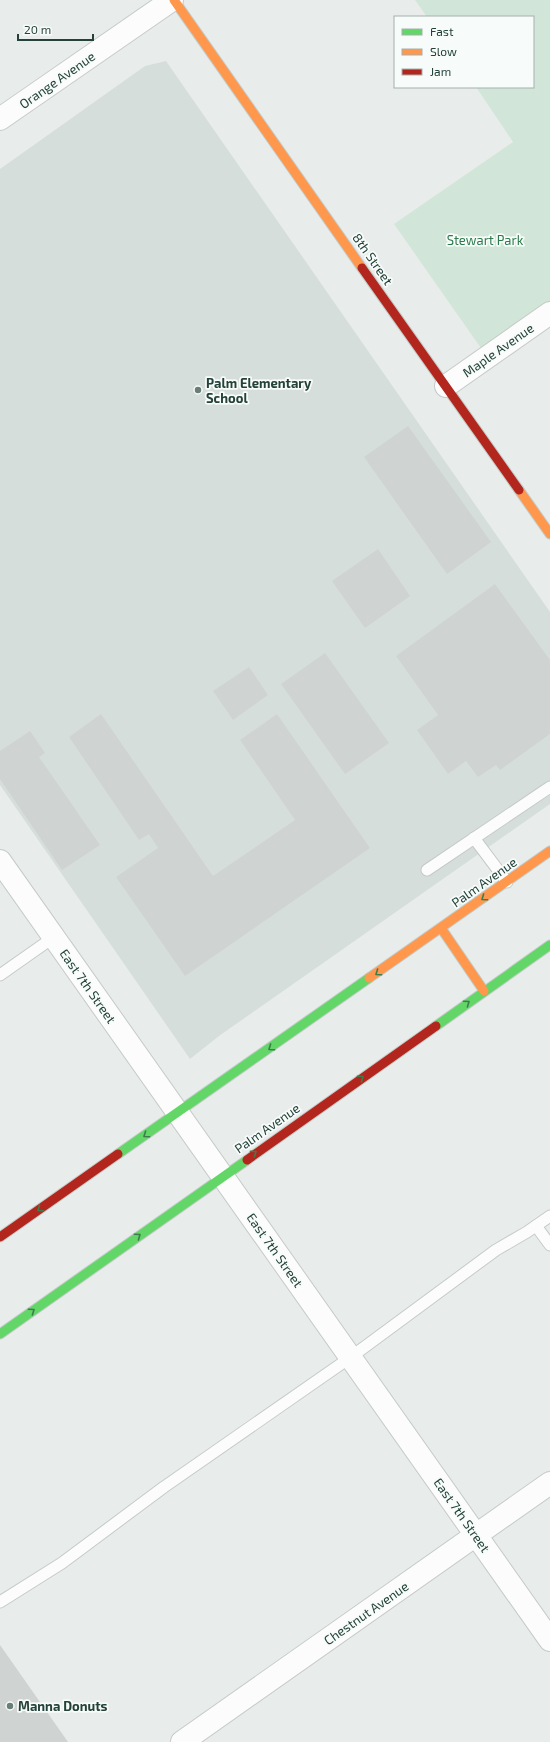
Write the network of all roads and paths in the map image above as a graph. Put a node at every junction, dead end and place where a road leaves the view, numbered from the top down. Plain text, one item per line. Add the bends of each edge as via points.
1 (173, 0) edge
2 (0, 119) edge
3 (550, 313) edge
4 (446, 386) junction
5 (550, 534) edge
6 (550, 787) edge
7 (474, 838) junction
8 (550, 851) edge
9 (0, 861) edge
10 (427, 870) dead end
11 (507, 882) junction
12 (441, 928) junction
13 (54, 938) junction
14 (550, 944) edge
15 (0, 975) edge
16 (484, 991) junction
17 (178, 1113) junction
18 (223, 1176) junction
19 (550, 1216) edge
20 (536, 1226) junction
21 (0, 1237) edge
22 (550, 1245) edge
23 (0, 1334) edge
24 (351, 1357) junction
25 (550, 1483) edge
26 (476, 1535) junction
27 (0, 1602) edge
28 (550, 1640) edge
29 (182, 1742) edge

1 - 2 street, Orange Avenue
1 - 4 street, 8th Street
3 - 4 street, Maple Avenue
4 - 5 street, 8th Street
6 - 7 lane
7 - 10 lane
7 - 11 lane
8 - 11 street, Palm Avenue
9 - 13 street, East 7th Street
11 -> 12 street, Palm Avenue
12 - 16 street
12 -> 17 street, Palm Avenue
13 - 15 lane
13 - 17 street, East 7th Street
14 - 16 street, Palm Avenue
18 -> 16 street, Palm Avenue
17 - 18 street, East 7th Street
17 -> 21 street, Palm Avenue
23 -> 18 street, Palm Avenue
18 - 24 street, East 7th Street
19 - 20 lane
20 - 22 lane
20 - 24 lane via 496,1250
24 - 26 street, East 7th Street
24 - 27 lane via 164,1487 62,1563
25 - 26 street, Chestnut Avenue
26 - 28 street, East 7th Street
26 - 29 street, Chestnut Avenue

